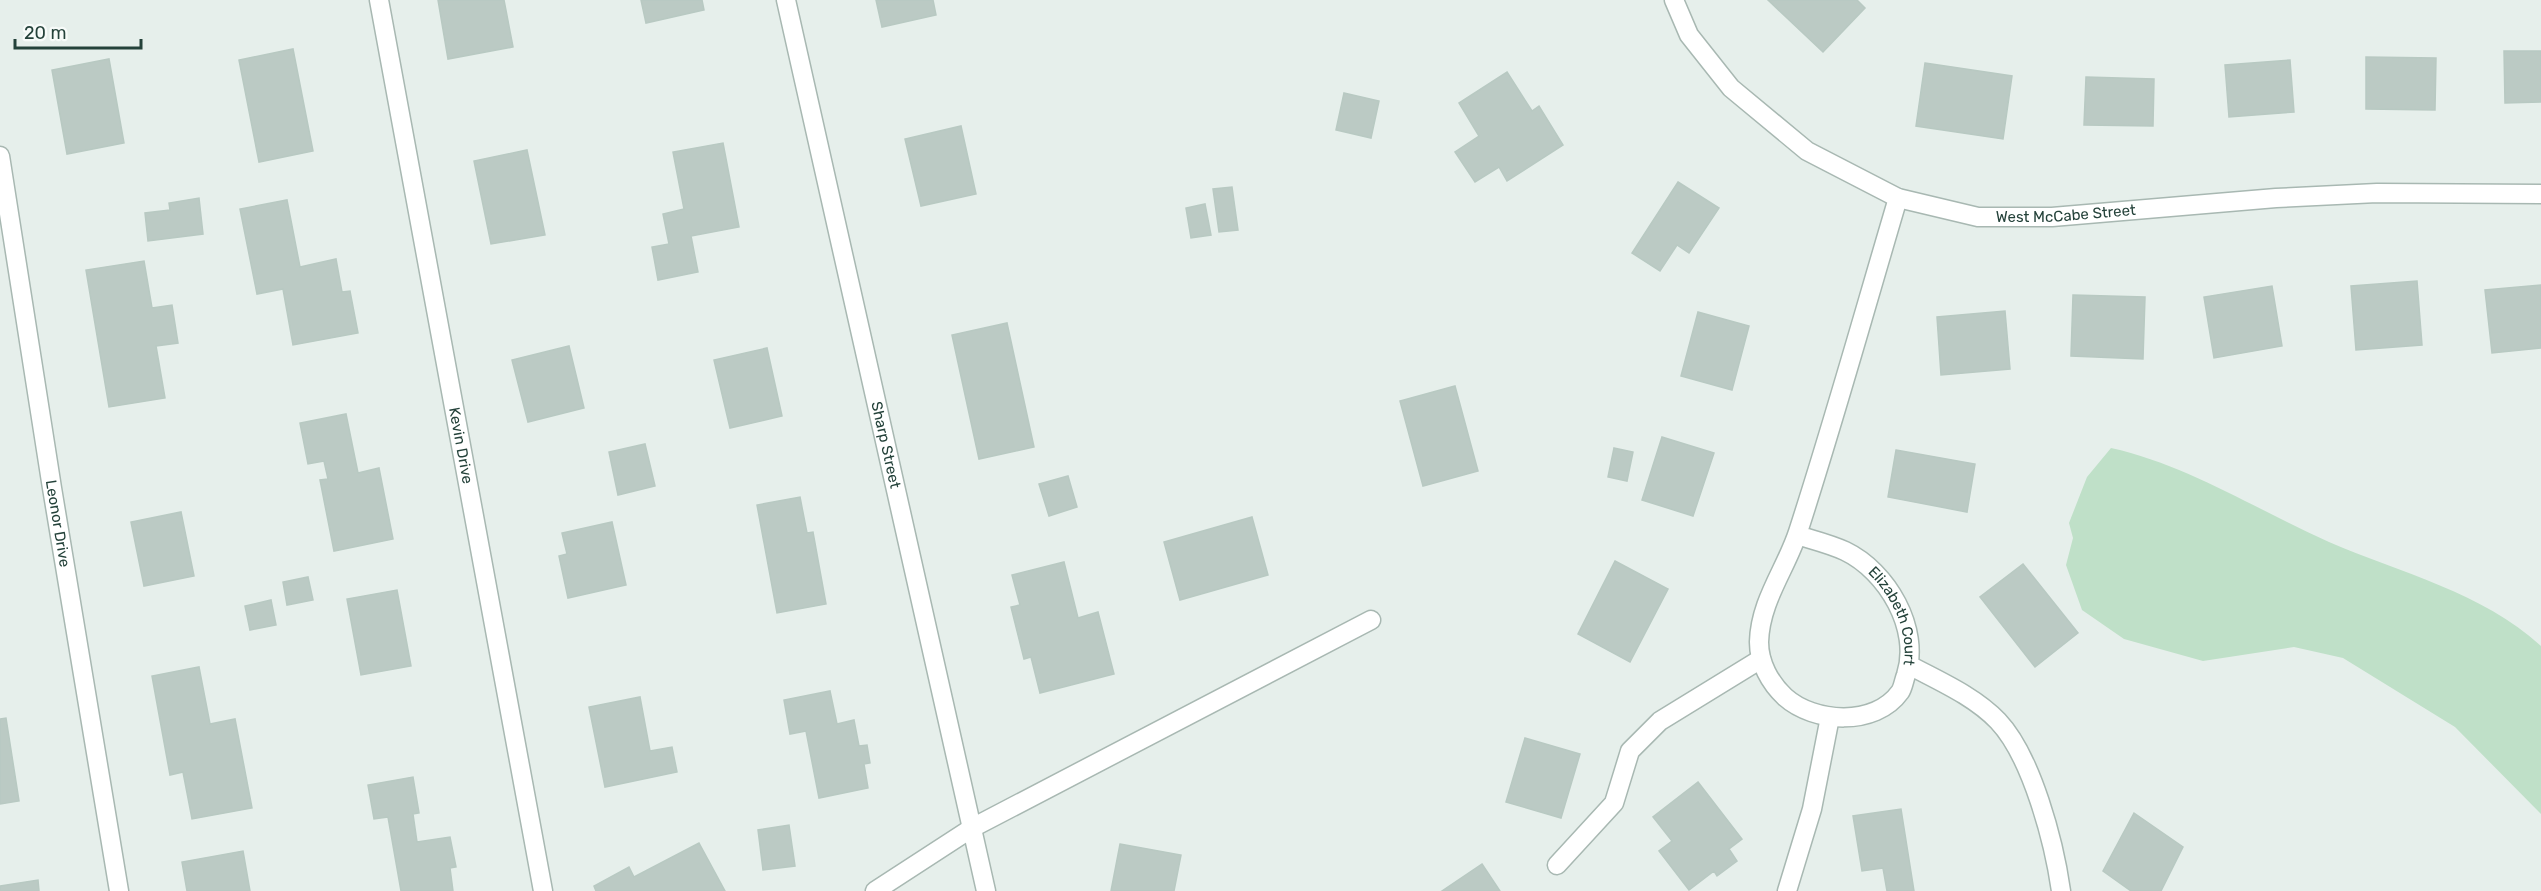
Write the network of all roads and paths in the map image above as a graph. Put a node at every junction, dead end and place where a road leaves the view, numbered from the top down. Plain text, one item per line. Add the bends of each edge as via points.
1 (379, 0) edge
2 (786, 0) edge
3 (1674, 0) edge
4 (0, 156) edge
5 (2541, 194) edge
6 (1898, 198) junction
7 (1797, 535) junction
8 (1371, 620) dead end
9 (1761, 658) junction
10 (1909, 665) junction
11 (1830, 717) junction
12 (972, 828) junction
13 (1557, 865) dead end
14 (119, 891) edge
15 (543, 891) edge
16 (875, 891) edge
17 (986, 891) edge
18 (1787, 891) edge
19 (2061, 891) edge

1 - 15 street, Kevin Drive
2 - 12 street, Sharp Street
3 - 6 street, West McCabe Street via 1689,35 1731,88 1807,151
4 - 14 street, Leonor Drive
5 - 6 street, West McCabe Street via 2332,196 2052,217 1978,217
6 - 7 street, Elizabeth Court
7 - 9 street, Elizabeth Court via 1763,610
7 - 10 street, Elizabeth Court via 1845,551 1876,575 1906,626
8 - 12 street
9 - 11 street, Elizabeth Court via 1779,692 1793,704
9 - 13 street via 1660,721 1630,751 1614,803
10 - 11 street, Elizabeth Court via 1900,691 1883,706 1859,716
10 - 19 street via 1966,695 1998,721 2020,753 2041,805
11 - 18 street via 1812,809
12 - 16 street
12 - 17 street, Sharp Street

